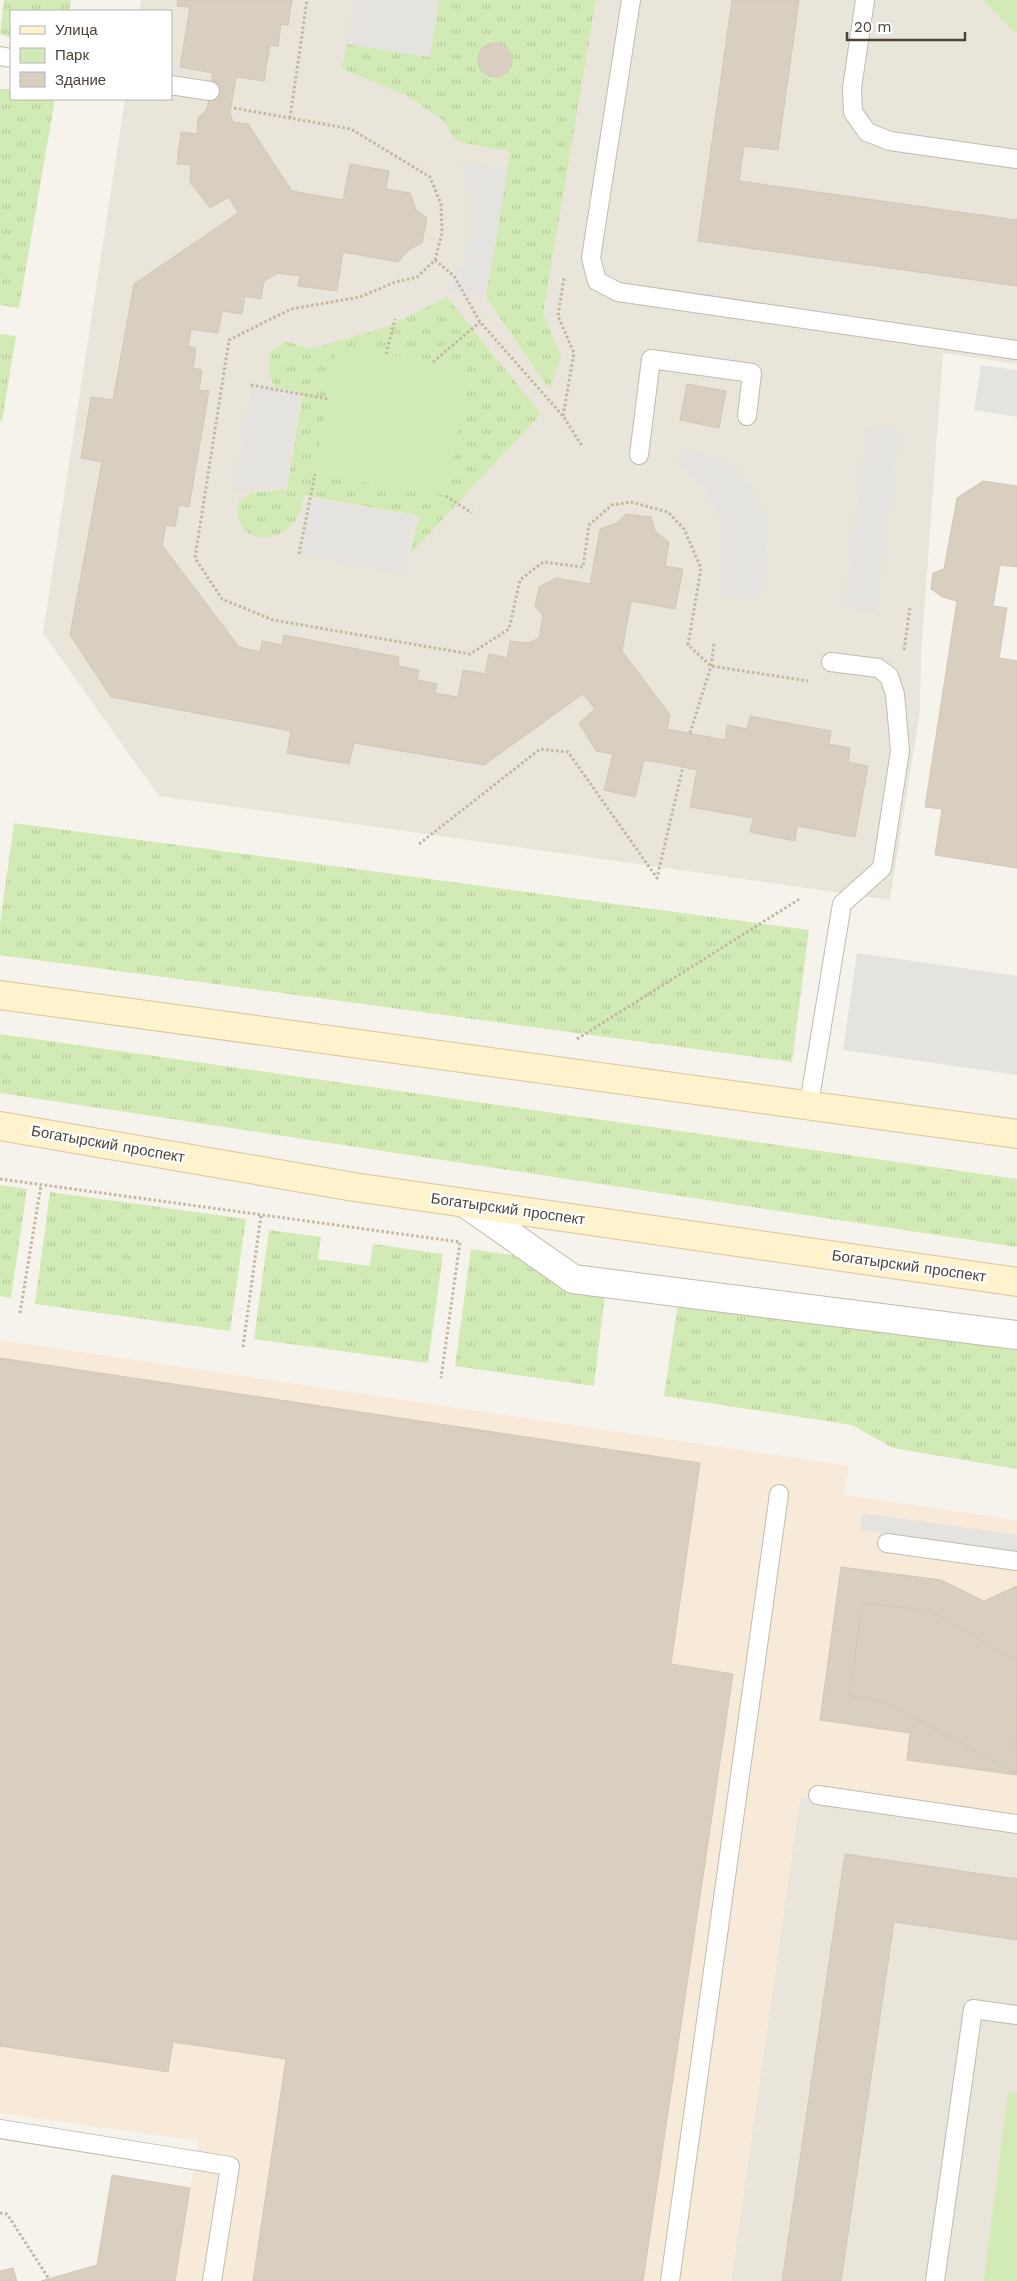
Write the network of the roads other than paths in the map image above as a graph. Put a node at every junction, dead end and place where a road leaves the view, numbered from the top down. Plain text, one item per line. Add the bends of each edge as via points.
1 (631, 0) edge
2 (865, 0) edge
3 (172, 85) edge
4 (210, 91) dead end
5 (1017, 159) edge
6 (1017, 350) edge
7 (747, 416) dead end
8 (639, 455) dead end
9 (830, 662) dead end
10 (0, 995) edge
11 (809, 1104) junction
12 (0, 1126) edge
13 (1017, 1134) edge
14 (465, 1203) junction
15 (1017, 1282) edge
16 (1017, 1335) edge
17 (779, 1494) dead end
18 (887, 1543) dead end
19 (1017, 1561) edge
20 (818, 1795) dead end
21 (1017, 1824) edge
22 (1017, 2015) edge
23 (0, 2129) edge
24 (212, 2281) edge
25 (670, 2281) edge
26 (935, 2281) edge

1 - 6 lane via 590,258 597,281 618,292
2 - 5 lane via 852,88 853,112 867,132 890,141
3 - 4 lane
7 - 8 lane via 752,373 651,360
9 - 11 lane via 878,668 889,676 895,694 900,751 882,868 842,904
10 - 11 main road
11 - 13 main road
12 - 14 main road, Богатырский проспект
14 - 15 main road, Богатырский проспект
14 - 16 street via 572,1279
17 - 25 lane
18 - 19 lane
20 - 21 lane
22 - 26 lane via 973,2009
23 - 24 lane via 230,2166

